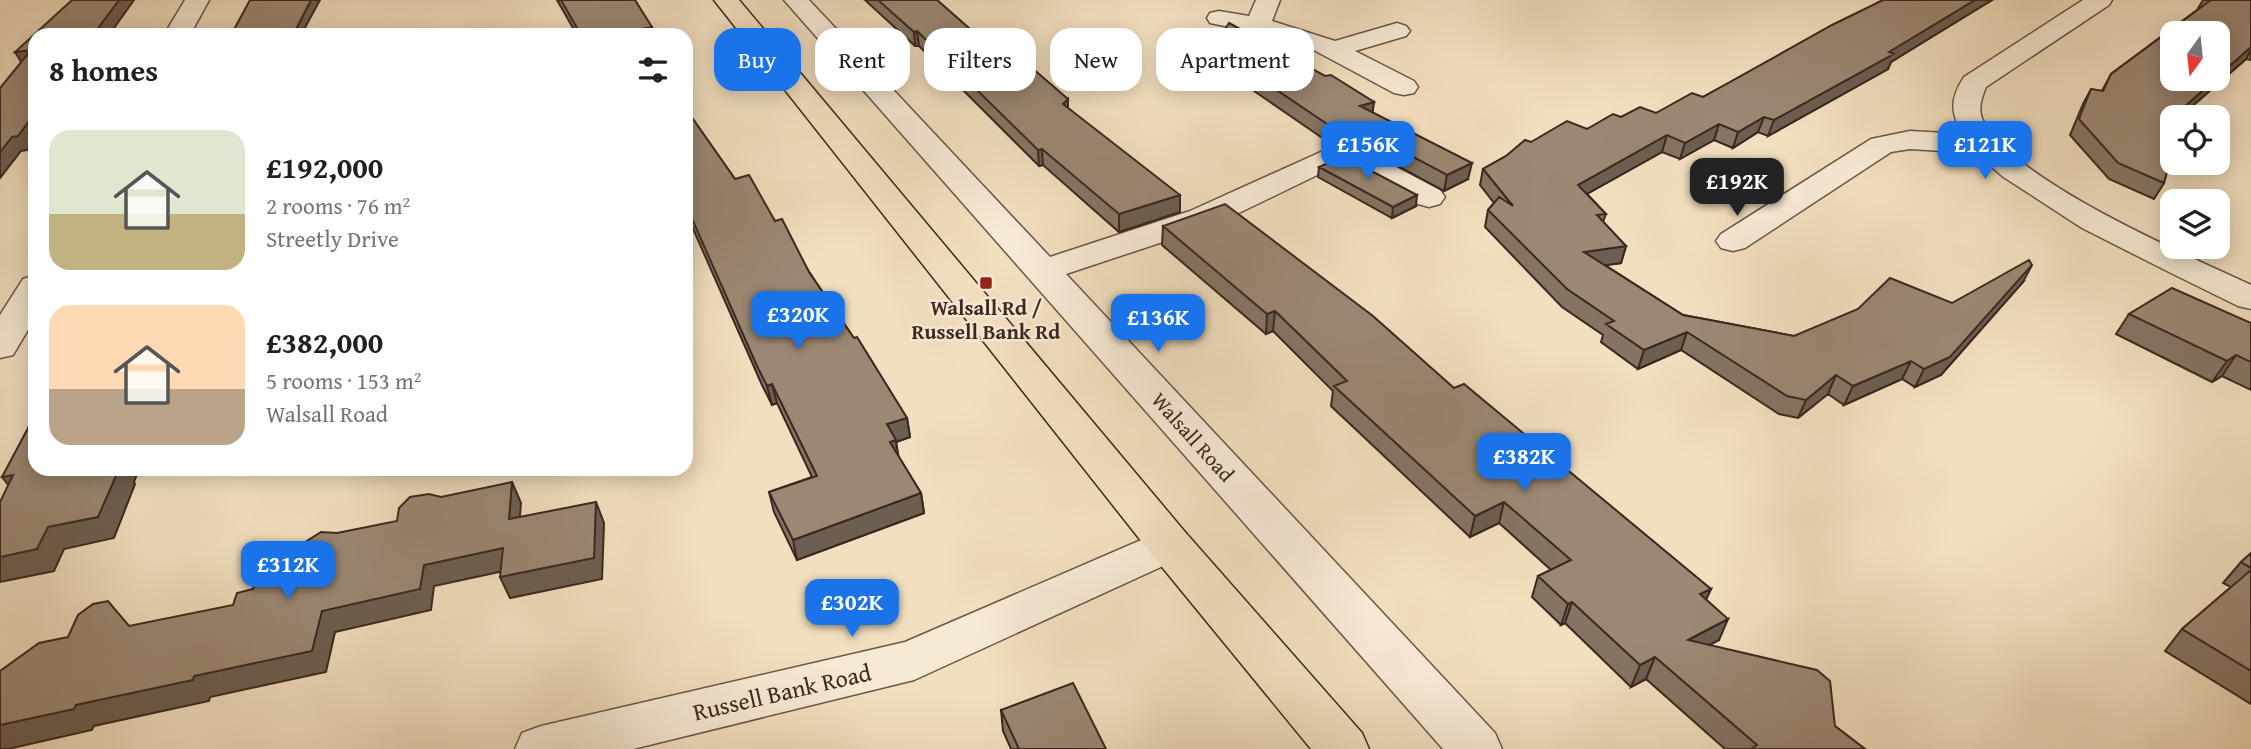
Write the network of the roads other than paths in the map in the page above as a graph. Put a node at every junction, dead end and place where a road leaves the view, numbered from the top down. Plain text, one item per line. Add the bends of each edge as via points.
1 (197, 0) edge
2 (726, 0) edge
3 (796, 0) edge
4 (1268, 0) edge
5 (2099, 0) edge
6 (1219, 18) dead end
7 (1258, 25) junction
8 (181, 28) edge
9 (1398, 31) dead end
10 (1332, 50) junction
11 (1404, 87) dead end
12 (1983, 144) junction
13 (1429, 197) dead end
14 (1733, 241) dead end
15 (1042, 271) junction
16 (28, 298) edge
17 (2251, 298) edge
18 (0, 347) edge
19 (1169, 544) junction
20 (541, 749) edge
21 (1343, 749) edge
22 (1476, 749) edge

1 - 8 street
2 - 19 main road
3 - 15 street, Walsall Road
4 - 7 street
5 - 12 street via 1974,83 1966,99 1968,118
6 - 7 street
7 - 10 street
9 - 10 street
10 - 11 street
12 - 14 street via 1910,140 1882,145
12 - 17 street via 2013,172 2052,197
13 - 15 street via 1343,151 1202,218
15 - 22 street, Walsall Road
16 - 18 street
19 - 20 street, Russell Bank Road via 914,660
19 - 21 main road

